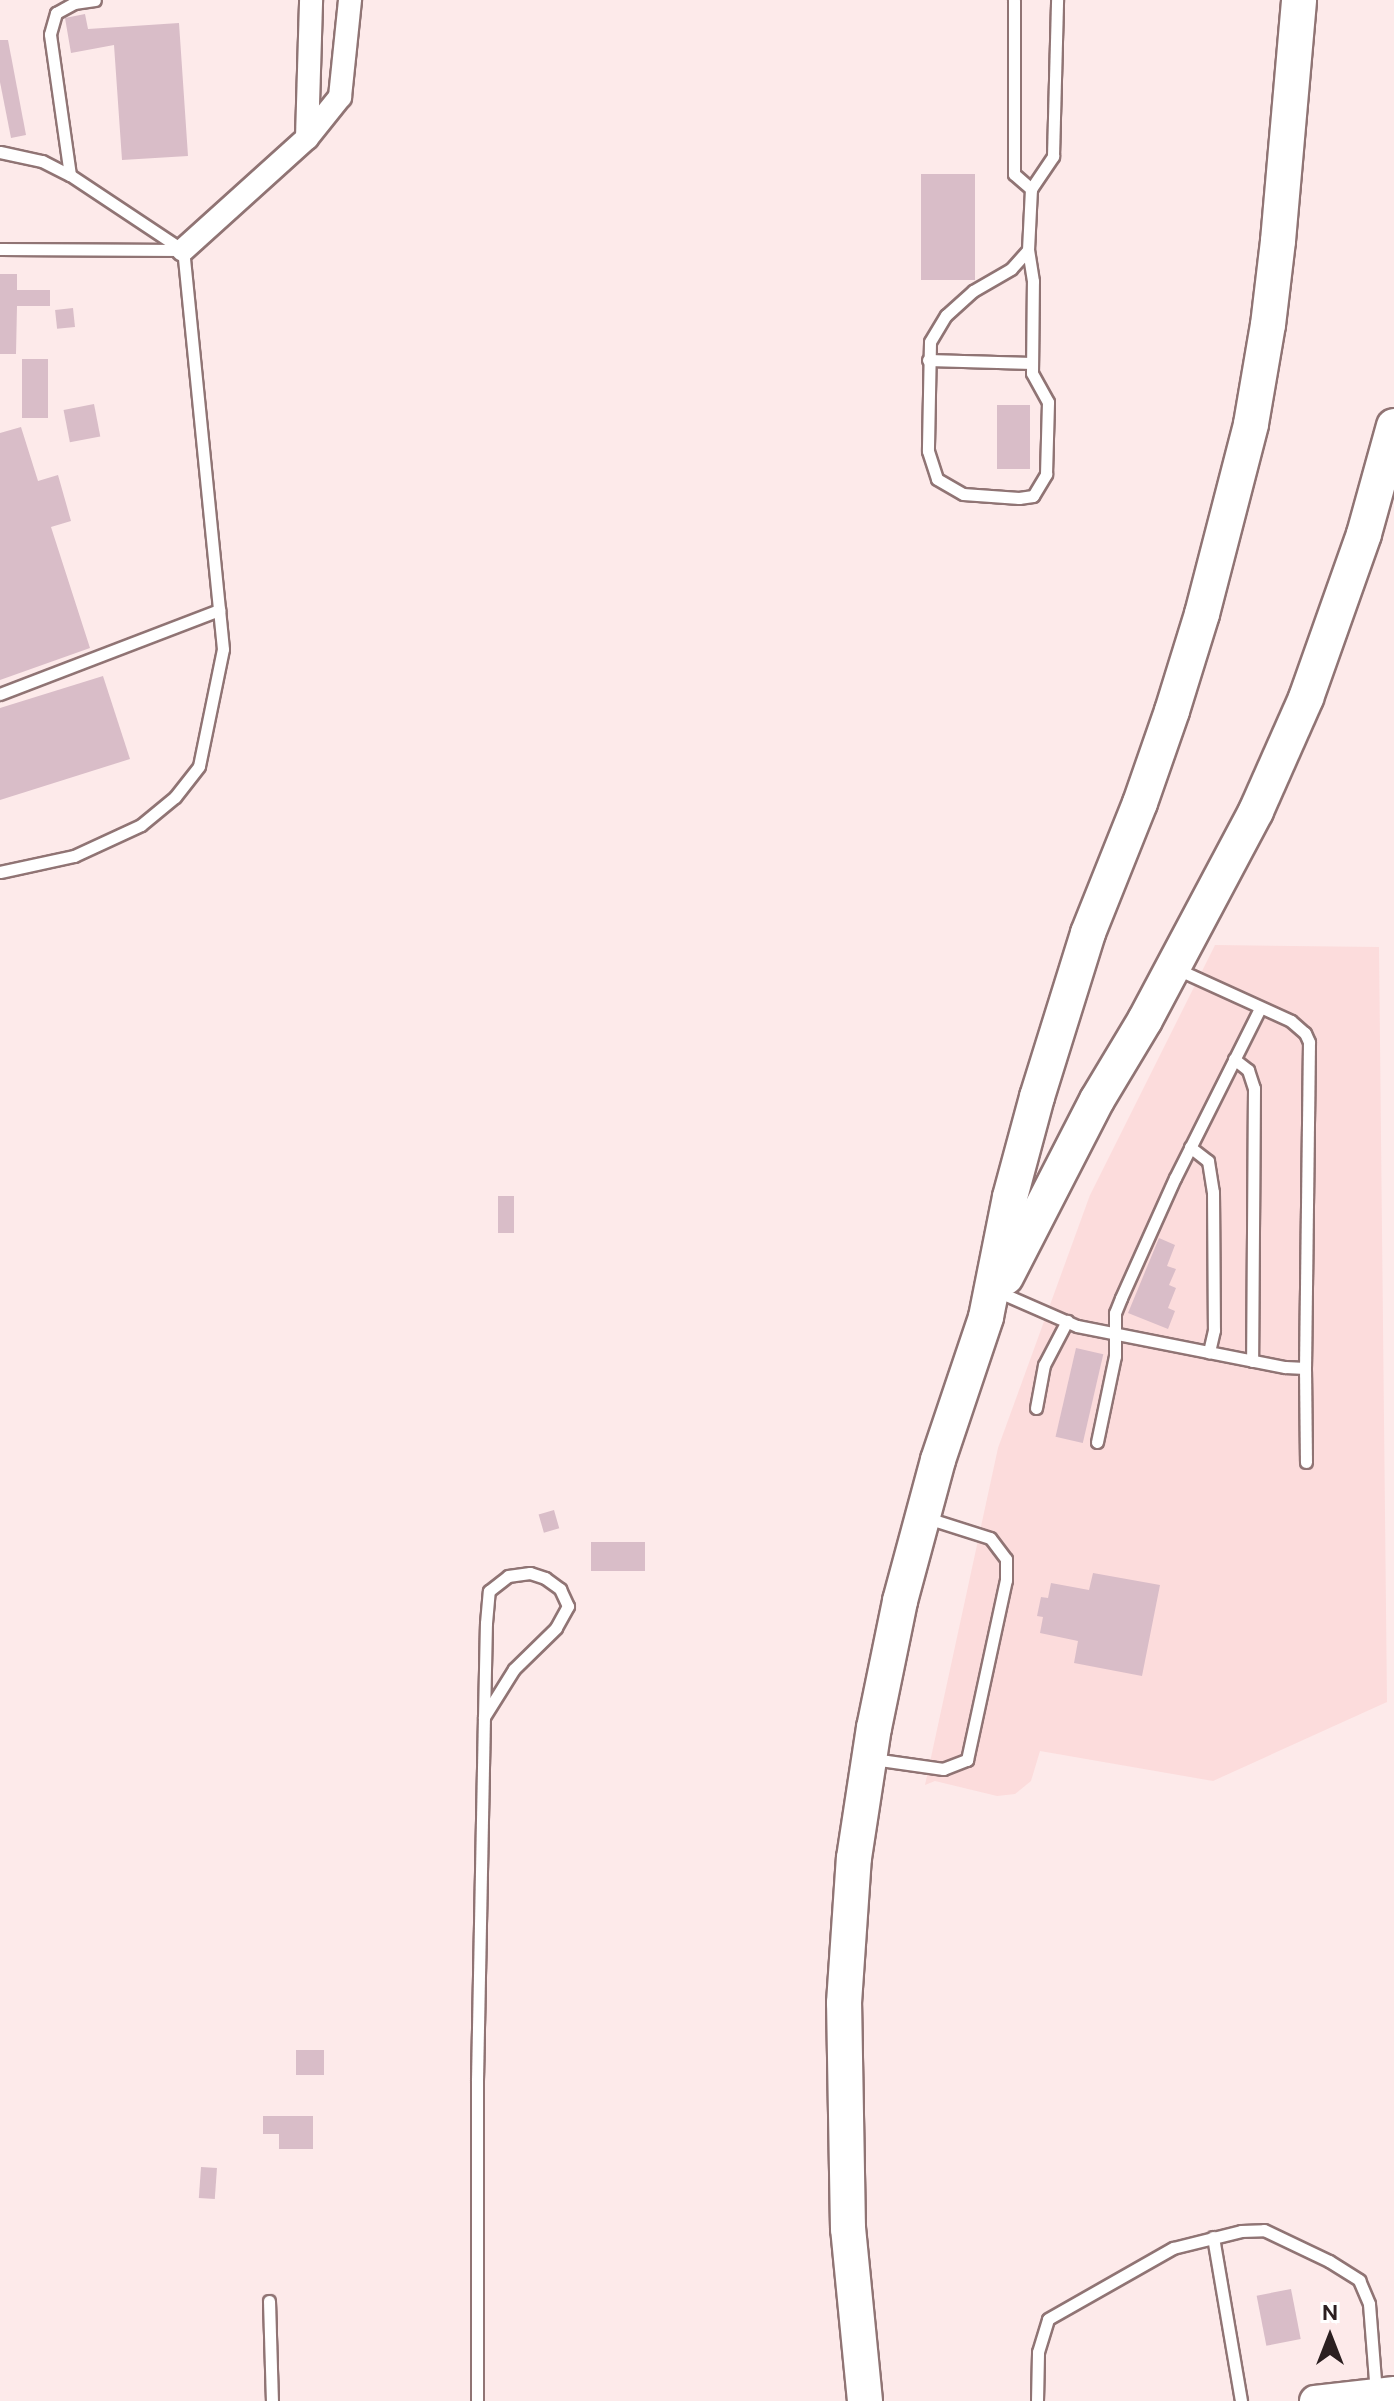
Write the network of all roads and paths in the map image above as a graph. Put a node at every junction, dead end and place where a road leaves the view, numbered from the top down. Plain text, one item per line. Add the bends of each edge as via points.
1 (95, 0) edge
2 (311, 0) edge
3 (350, 0) edge
4 (1014, 0) edge
5 (1057, 0) edge
6 (1299, 0) edge
7 (307, 138) junction
8 (0, 152) edge
9 (70, 175) junction
10 (1031, 189) junction
11 (0, 249) edge
12 (183, 250) junction
13 (1028, 250) junction
14 (928, 360) junction
15 (1032, 363) junction
16 (1394, 426) edge
17 (219, 610) junction
18 (0, 694) edge
19 (0, 872) edge
20 (1174, 967) junction
21 (1260, 1008) junction
22 (1234, 1059) junction
23 (1190, 1147) junction
24 (992, 1304) junction
25 (1067, 1321) junction
26 (1116, 1334) junction
27 (1209, 1352) junction
28 (1252, 1361) junction
29 (1305, 1368) junction
30 (1036, 1408) dead end
31 (1097, 1442) dead end
32 (1306, 1462) dead end
33 (923, 1517) junction
34 (484, 1717) junction
35 (869, 1759) junction
36 (1213, 2237) junction
37 (269, 2301) dead end
38 (1385, 2393) edge
39 (272, 2401) edge
40 (477, 2401) edge
41 (865, 2401) edge
42 (1037, 2401) edge
43 (1241, 2401) edge
44 (1315, 2401) edge

1 - 9 lane via 56,13 50,34
2 - 7 street
3 - 7 street via 340,97
4 - 10 lane via 1014,174
5 - 10 lane via 1053,156
6 - 24 main road via 1278,241 1251,424 1172,711 1088,933 1037,1097 1010,1197
7 - 12 street
8 - 9 lane via 42,161
9 - 12 lane
10 - 13 lane
11 - 12 lane
12 - 17 lane
13 - 14 lane via 1011,269 946,315 930,342
13 - 15 lane
14 - 15 lane
14 - 15 lane via 928,451 937,479 963,494 1019,498 1033,496 1046,474 1048,402
16 - 20 main road via 1364,534 1306,698 1256,811
17 - 18 lane
17 - 19 lane via 223,649 199,766 175,797 141,825 74,856
20 - 21 lane
20 - 24 main road via 1097,1100
21 - 22 lane
21 - 29 lane via 1291,1021 1309,1042
22 - 23 lane
22 - 28 lane via 1248,1070 1255,1108
23 - 26 lane via 1115,1313
23 - 27 lane via 1208,1161 1213,1192 1214,1330
24 - 25 lane
24 - 33 main road
25 - 26 lane
25 - 30 lane via 1044,1365
26 - 27 lane
26 - 31 lane
27 - 28 lane
28 - 29 lane
29 - 32 lane
33 - 35 main road via 900,1601
33 - 35 lane via 990,1538 1006,1559 1006,1580 967,1760 943,1769
34 - 34 lane via 489,1591 508,1576 530,1573 545,1578 560,1589 568,1606 556,1628 514,1669
34 - 40 lane
35 - 41 main road via 854,1858 843,2101 851,2277
36 - 38 lane via 1264,2230 1359,2280 1369,2304
36 - 42 lane via 1173,2248 1048,2319 1038,2352
36 - 43 lane
37 - 39 lane
38 - 44 street

